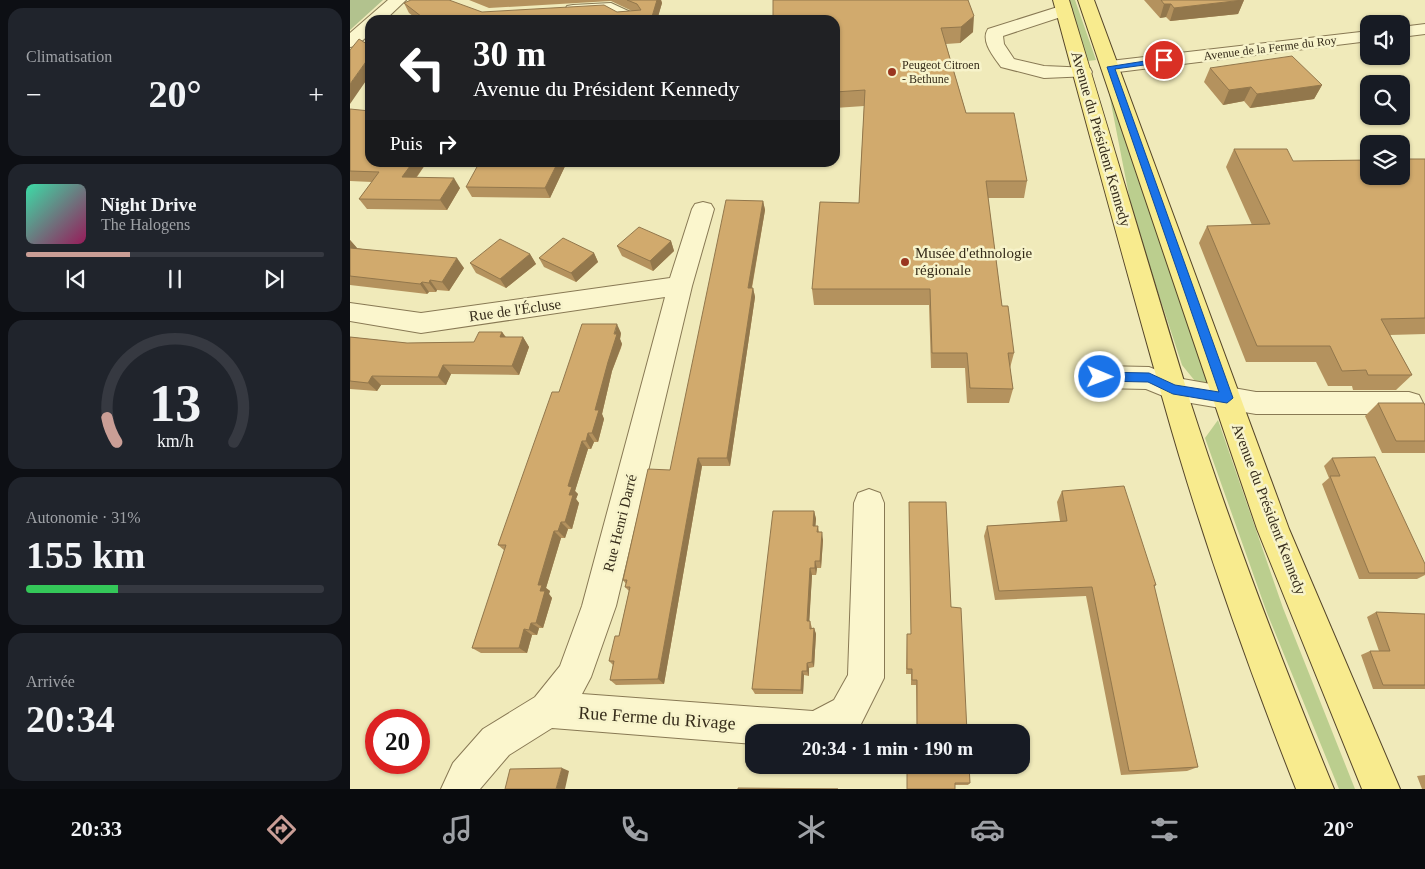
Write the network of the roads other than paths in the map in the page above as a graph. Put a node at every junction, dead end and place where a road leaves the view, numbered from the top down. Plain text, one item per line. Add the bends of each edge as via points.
1 (398, 0) edge
2 (1070, 3) edge
3 (554, 11) edge
4 (381, 15) edge
5 (624, 15) edge
6 (365, 28) edge
7 (1425, 29) edge
8 (1410, 31) edge
9 (1360, 37) edge
10 (350, 42) edge
11 (1110, 67) junction
12 (1083, 72) junction
13 (702, 209) dead end
14 (680, 286) junction
15 (350, 312) edge
16 (1100, 377) dead end
17 (1173, 389) junction
18 (1227, 398) junction
19 (1410, 403) edge
20 (869, 503) dead end
21 (548, 710) junction
22 (460, 789) edge
23 (1315, 789) edge
24 (1381, 789) edge

1 - 4 street
2 - 11 main road, Avenue du Président Kennedy
2 - 12 main road, Avenue du Président Kennedy
2 - 12 street via 994,33 995,44 1007,63 1044,72
3 - 5 street via 611,8
6 - 10 street
7 - 8 street
9 - 11 street, Avenue de la Ferme du Roy
11 - 12 main road, Avenue de la Ferme du Roy
11 - 18 main road, Avenue du Président Kennedy
12 - 17 main road, Avenue du Président Kennedy
13 - 14 street, Rue Henri Darré
14 - 15 street, Rue de l'Écluse via 421,324
14 - 21 street, Rue Henri Darré via 599,606 573,677
16 - 17 street via 1149,378
17 - 18 street
17 - 23 main road, Avenue du Président Kennedy via 1218,527
18 - 19 street via 1256,402
18 - 24 main road, Avenue du Président Kennedy via 1273,529
20 - 21 street, Rue Ferme du Rivage via 866,678 846,714 816,730
21 - 22 street, Rue Henri Darré via 496,742 466,776

